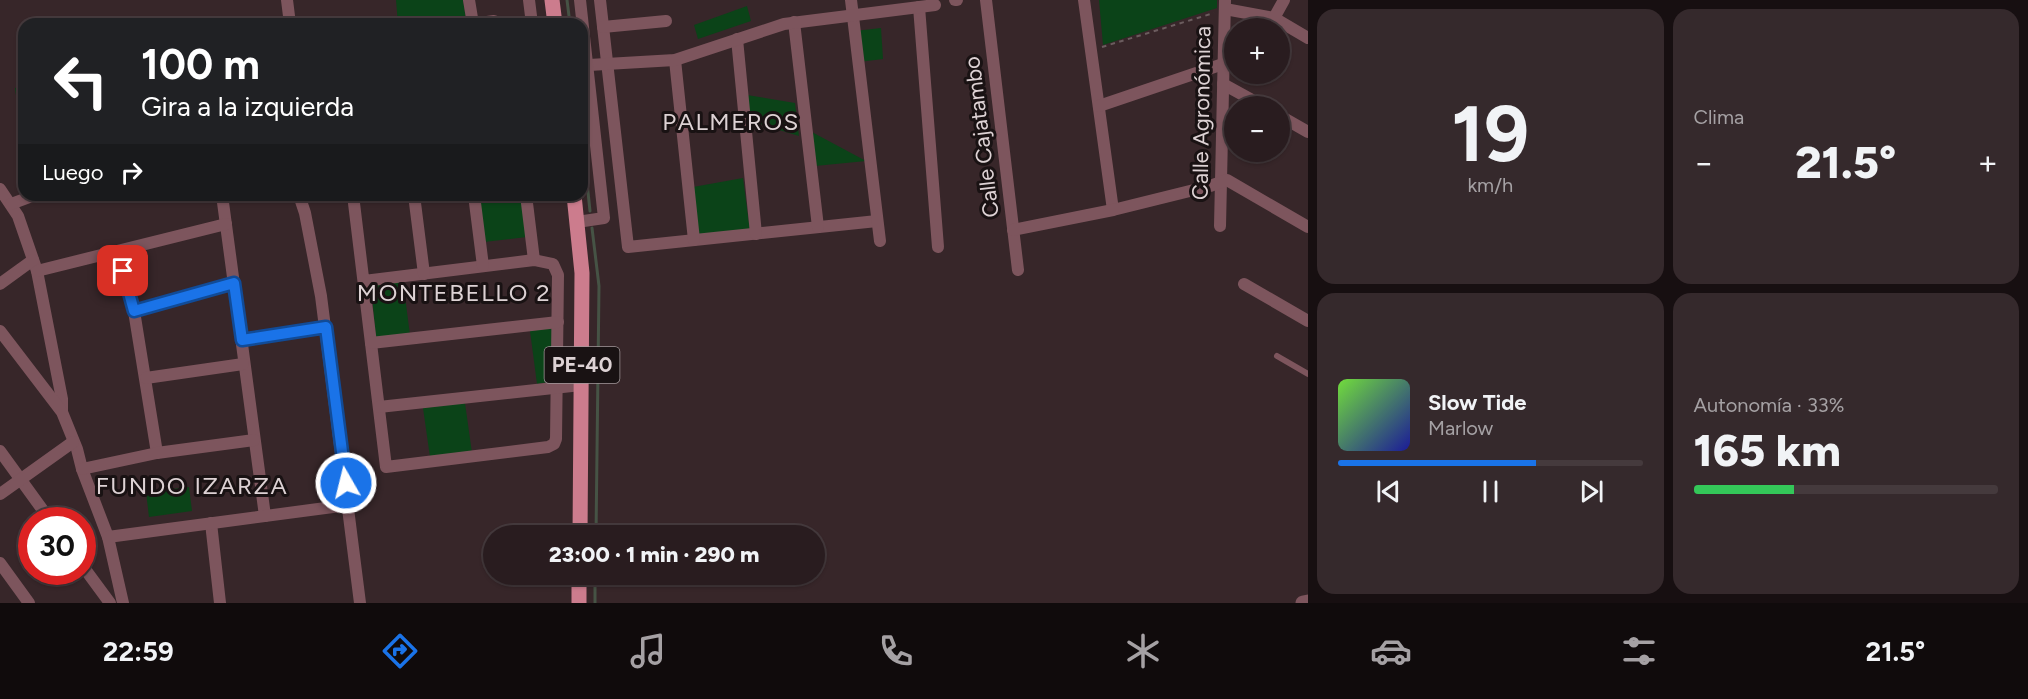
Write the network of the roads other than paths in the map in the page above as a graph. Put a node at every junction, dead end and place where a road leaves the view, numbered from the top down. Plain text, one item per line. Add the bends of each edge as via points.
1 (287, 0) edge
2 (469, 0) edge
3 (529, 0) edge
4 (552, 0) edge
5 (580, 0) edge
6 (600, 0) edge
7 (851, 0) edge
8 (986, 0) edge
9 (1084, 0) edge
10 (1284, 0) edge
11 (935, 5) dead end
12 (1225, 5) edge
13 (919, 8) junction
14 (853, 16) junction
15 (289, 18) edge
16 (472, 18) edge
17 (531, 18) edge
18 (554, 18) edge
19 (582, 18) edge
20 (1274, 18) joint
21 (666, 21) dead end
22 (794, 22) junction
23 (603, 27) junction
24 (1290, 27) edge
25 (1308, 38) edge
26 (736, 39) junction
27 (675, 60) junction
28 (607, 63) junction
29 (1223, 64) junction
30 (588, 65) joint
31 (1223, 84) junction
32 (1245, 96) edge
33 (1099, 106) junction
34 (1290, 122) edge
35 (1308, 132) edge
36 (1221, 181) junction
37 (0, 189) edge
38 (19, 201) edge
39 (223, 201) edge
40 (301, 201) edge
41 (355, 201) edge
42 (415, 201) edge
43 (475, 201) edge
44 (527, 201) edge
45 (574, 201) edge
46 (11, 204) junction
47 (1113, 210) junction
48 (877, 221) junction
49 (576, 222) junction
50 (226, 224) junction
51 (1220, 226) dead end
52 (818, 227) junction
53 (1308, 227) edge
54 (1014, 230) junction
55 (756, 234) junction
56 (694, 240) junction
57 (880, 241) dead end
58 (938, 247) dead end
59 (117, 251) junction
60 (534, 260) junction
61 (35, 266) junction
62 (483, 266) junction
63 (1018, 270) dead end
64 (424, 274) junction
65 (364, 281) junction
66 (234, 283) junction
67 (0, 284) edge
68 (1244, 284) dead end
69 (134, 311) junction
70 (1308, 321) edge
71 (558, 322) junction
72 (326, 327) junction
73 (0, 331) edge
74 (242, 340) junction
75 (371, 343) junction
76 (1277, 356) dead end
77 (243, 364) junction
78 (1308, 374) edge
79 (146, 378) junction
80 (581, 385) junction
81 (558, 386) junction
82 (379, 407) junction
83 (62, 412) junction
84 (254, 440) junction
85 (73, 442) junction
86 (0, 451) edge
87 (157, 453) junction
88 (82, 469) junction
89 (20, 479) junction
90 (0, 494) edge
91 (348, 505) junction
92 (40, 507) edge
93 (265, 516) junction
94 (211, 524) junction
95 (580, 525) edge
96 (108, 537) junction
97 (0, 563) edge
98 (96, 584) edge
99 (579, 585) edge
100 (1308, 602) edge
101 (29, 603) edge
102 (110, 603) edge
103 (123, 603) edge
104 (220, 603) edge
105 (360, 603) edge
106 (579, 603) edge
107 (1303, 603) edge

1 - 15 street
2 - 16 street
3 - 17 street
4 - 18 main road
5 - 19 street
6 - 23 street
7 - 14 street
8 - 54 street, Calle Cajatambo
9 - 33 street
10 - 20 street
11 - 13 street
12 - 20 street
12 - 29 street, Calle Agronómica
13 - 14 street
13 - 58 street
14 - 22 street
14 - 48 street
21 - 23 street
22 - 26 street
22 - 52 street
23 - 28 street
24 - 25 street
26 - 27 street
26 - 55 street
27 - 28 street
27 - 56 street
28 - 30 street
28 - 56 street via 628,247
29 - 31 street, Calle Agronómica
29 - 33 street
30 - 49 street via 604,218
31 - 32 street
31 - 36 street, Calle Agronómica
33 - 47 street
34 - 35 street
36 - 47 street
36 - 51 street, Calle Agronómica
36 - 53 street via 1227,180
37 - 46 street
38 - 46 street
39 - 50 street
40 - 72 street
41 - 65 street
42 - 64 street
43 - 62 street
44 - 60 street
45 - 49 main road, PE-40
46 - 61 street
47 - 54 street
48 - 52 street
48 - 57 street
49 - 80 main road, PE-40 via 582,273
50 - 59 street
50 - 66 street
52 - 55 street
54 - 63 street, Calle Cajatambo
55 - 56 street
59 - 61 street
59 - 69 street
60 - 62 street
60 - 71 street via 553,264 558,274
61 - 67 street
61 - 83 street
62 - 64 street
64 - 65 street
65 - 75 street
66 - 69 street
66 - 74 street
68 - 70 street
69 - 79 street
71 - 75 street
71 - 81 street
72 - 74 street
72 - 91 street
73 - 83 street
74 - 77 street
75 - 82 street
76 - 78 lane
77 - 79 street
77 - 84 street
79 - 87 street
80 - 81 street
80 - 95 main road, PE-40
81 - 82 street
81 - 82 street via 556,439 548,447 387,467
83 - 85 street
84 - 87 street
84 - 93 street
85 - 88 street
85 - 89 street
86 - 89 street
87 - 88 street
88 - 96 street
89 - 90 street
89 - 92 street
91 - 93 street
91 - 105 street
93 - 94 street
94 - 96 street
94 - 104 street
96 - 103 street
97 - 101 street
98 - 102 street
99 - 106 main road
100 - 107 street

